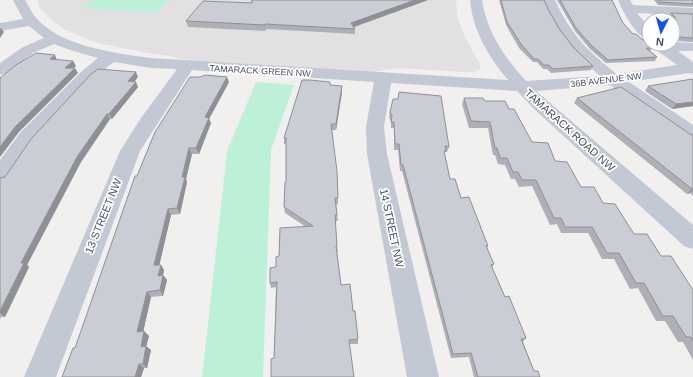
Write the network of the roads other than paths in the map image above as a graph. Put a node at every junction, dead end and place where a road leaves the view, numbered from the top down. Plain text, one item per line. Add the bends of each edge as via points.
1 (20, 0) edge
2 (476, 0) edge
3 (549, 0) edge
4 (626, 5) edge
5 (693, 12) edge
6 (32, 21) junction
7 (0, 27) edge
8 (641, 27) edge
9 (55, 38) junction
10 (681, 45) edge
11 (693, 47) edge
12 (669, 52) edge
13 (110, 57) junction
14 (187, 66) junction
15 (691, 69) edge
16 (0, 70) edge
17 (383, 78) junction
18 (614, 80) junction
19 (522, 86) junction
20 (693, 134) edge
21 (0, 176) edge
22 (693, 239) edge
23 (40, 377) edge
24 (423, 377) edge

1 - 6 street, TAMARACK GREEN NW via 25,13
2 - 19 street, TAMARACK ROAD NW via 482,27 499,56
3 - 18 street via 558,20 574,43
4 - 5 street
4 - 8 street
6 - 7 street
6 - 9 street, TAMARACK GREEN NW
9 - 13 street, TAMARACK GREEN NW via 72,46
9 - 16 street via 28,50
10 - 11 street
12 - 15 street
13 - 14 street, TAMARACK GREEN NW
13 - 21 street via 87,76 31,133
14 - 17 street, TAMARACK GREEN NW
14 - 23 street, 13 STREET NW via 130,151
15 - 18 street, 36B AVENUE NW
17 - 19 street, TAMARACK GREEN NW
17 - 24 street, 14 STREET NW via 375,127 377,154
18 - 19 street, 36B AVENUE NW
18 - 20 street
19 - 22 street, TAMARACK ROAD NW via 540,105

